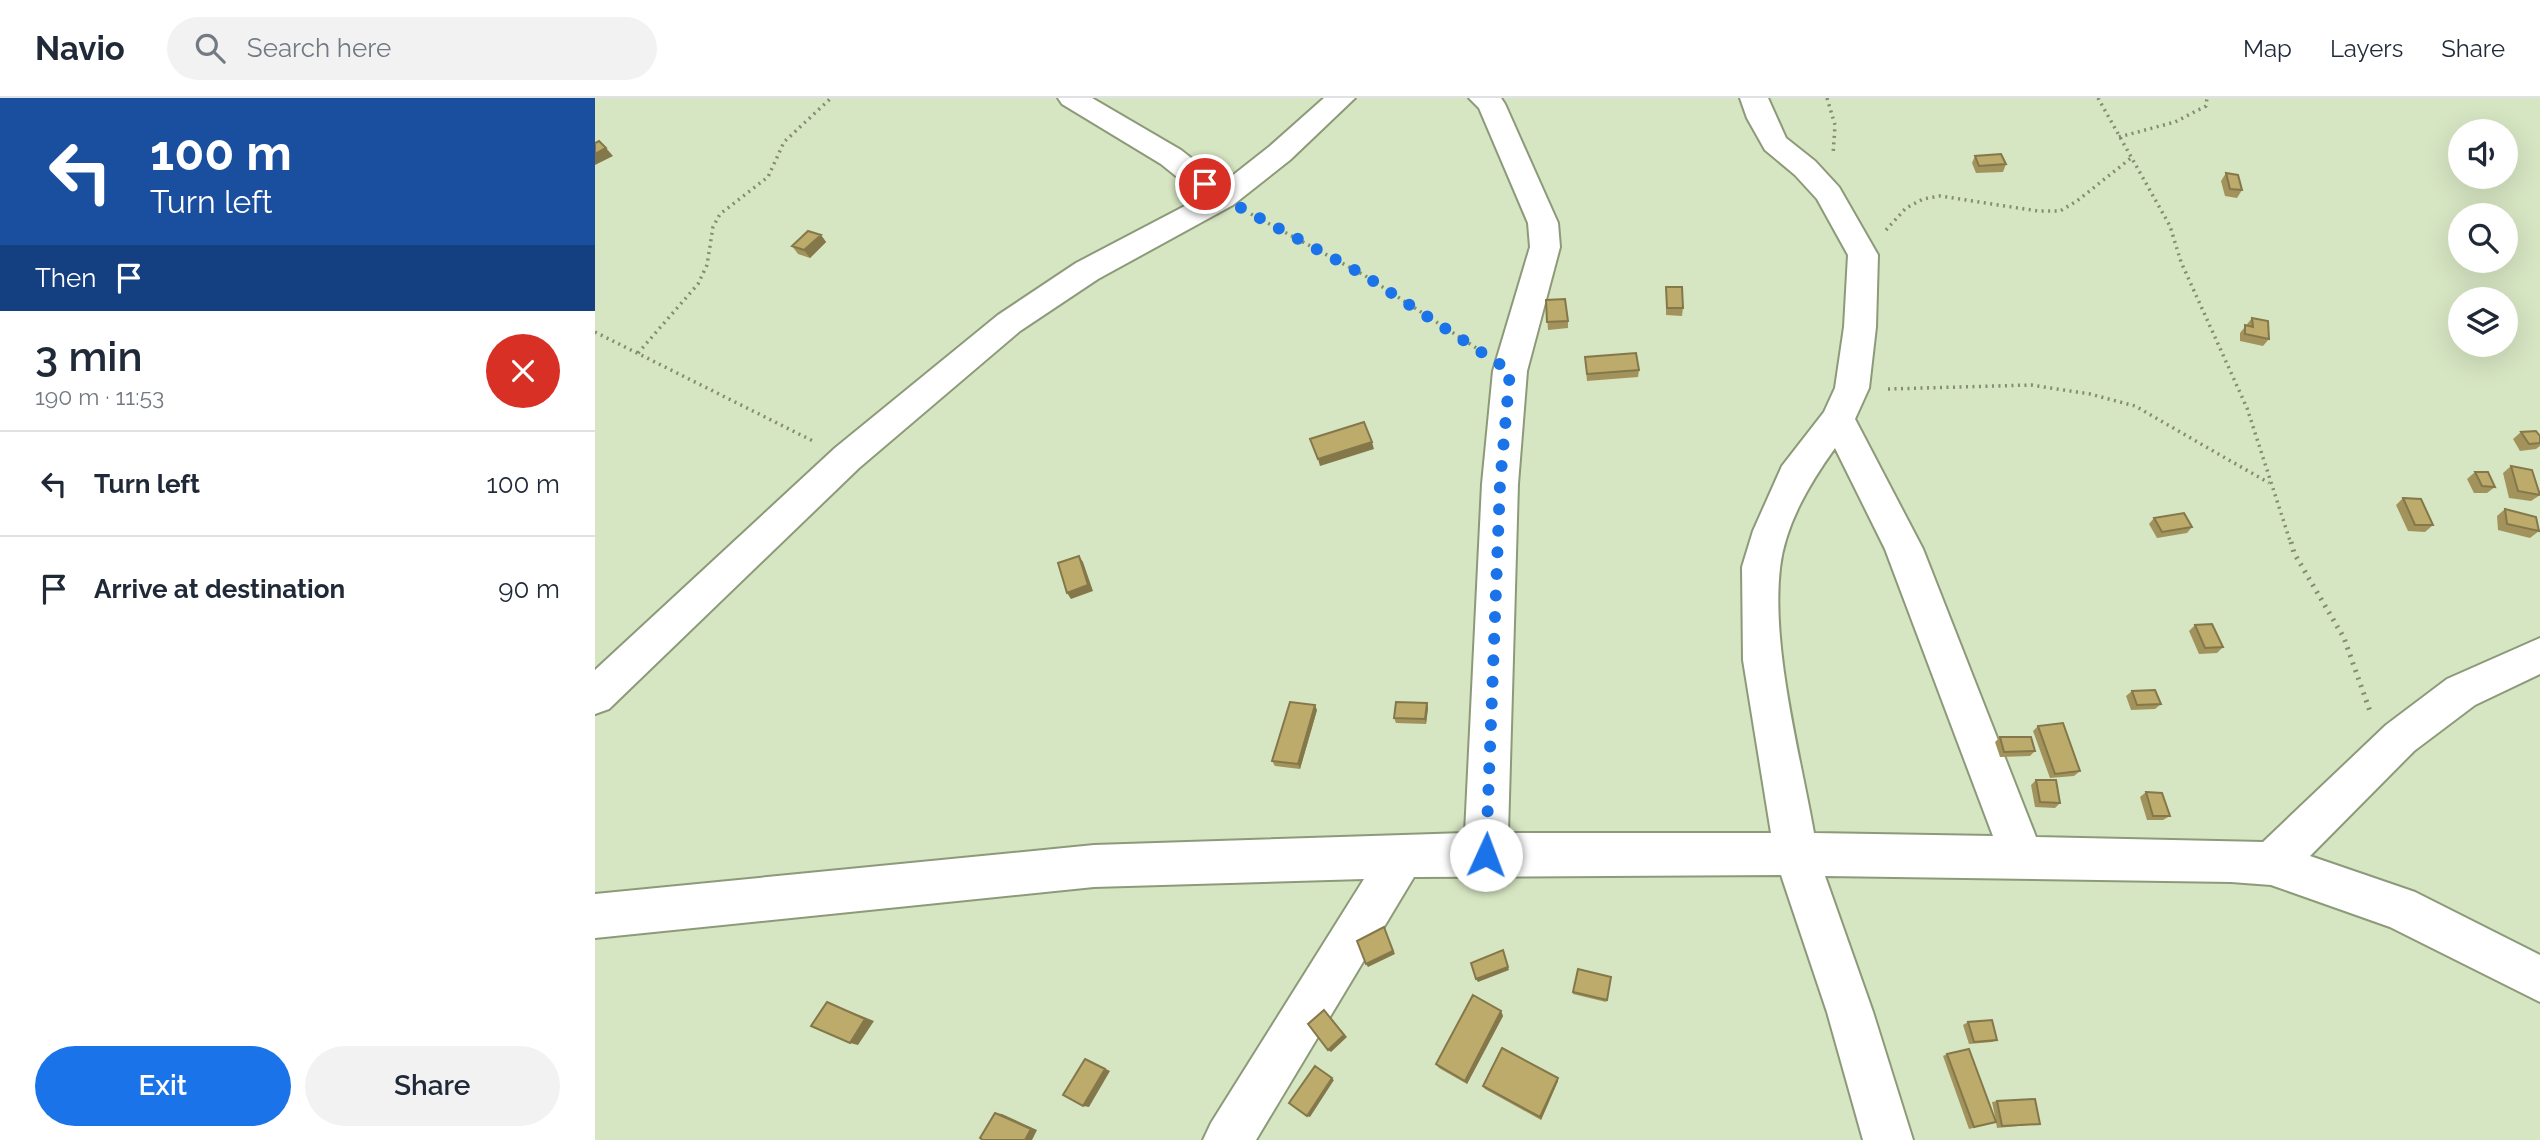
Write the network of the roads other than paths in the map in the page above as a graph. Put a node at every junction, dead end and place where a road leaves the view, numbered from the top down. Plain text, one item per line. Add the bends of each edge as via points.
1 (1072, 98) edge
2 (1341, 98) edge
3 (1483, 98) edge
4 (1754, 98) edge
5 (1223, 198) junction
6 (1845, 403) junction
7 (2540, 654) edge
8 (595, 696) edge
9 (1796, 853) junction
10 (1486, 855) junction
11 (1403, 856) junction
12 (2023, 858) junction
13 (2271, 864) junction
14 (595, 916) edge
15 (2540, 979) edge
16 (1228, 1140) edge
17 (1888, 1140) edge

1 - 5 street via 1171,157
2 - 5 street
3 - 10 street via 1491,104 1543,223 1545,247 1510,371 1500,484
4 - 6 street via 1775,144 1829,194 1863,255 1860,327
5 - 8 street via 1087,271 1009,323 847,458
6 - 9 street via 1794,477 1761,567 1763,660
6 - 12 street
7 - 13 street via 2461,692 2384,751
9 - 10 street
9 - 12 street
9 - 17 street
10 - 11 street
11 - 14 street via 1094,866
11 - 16 street
12 - 13 street
13 - 15 street via 2399,908

